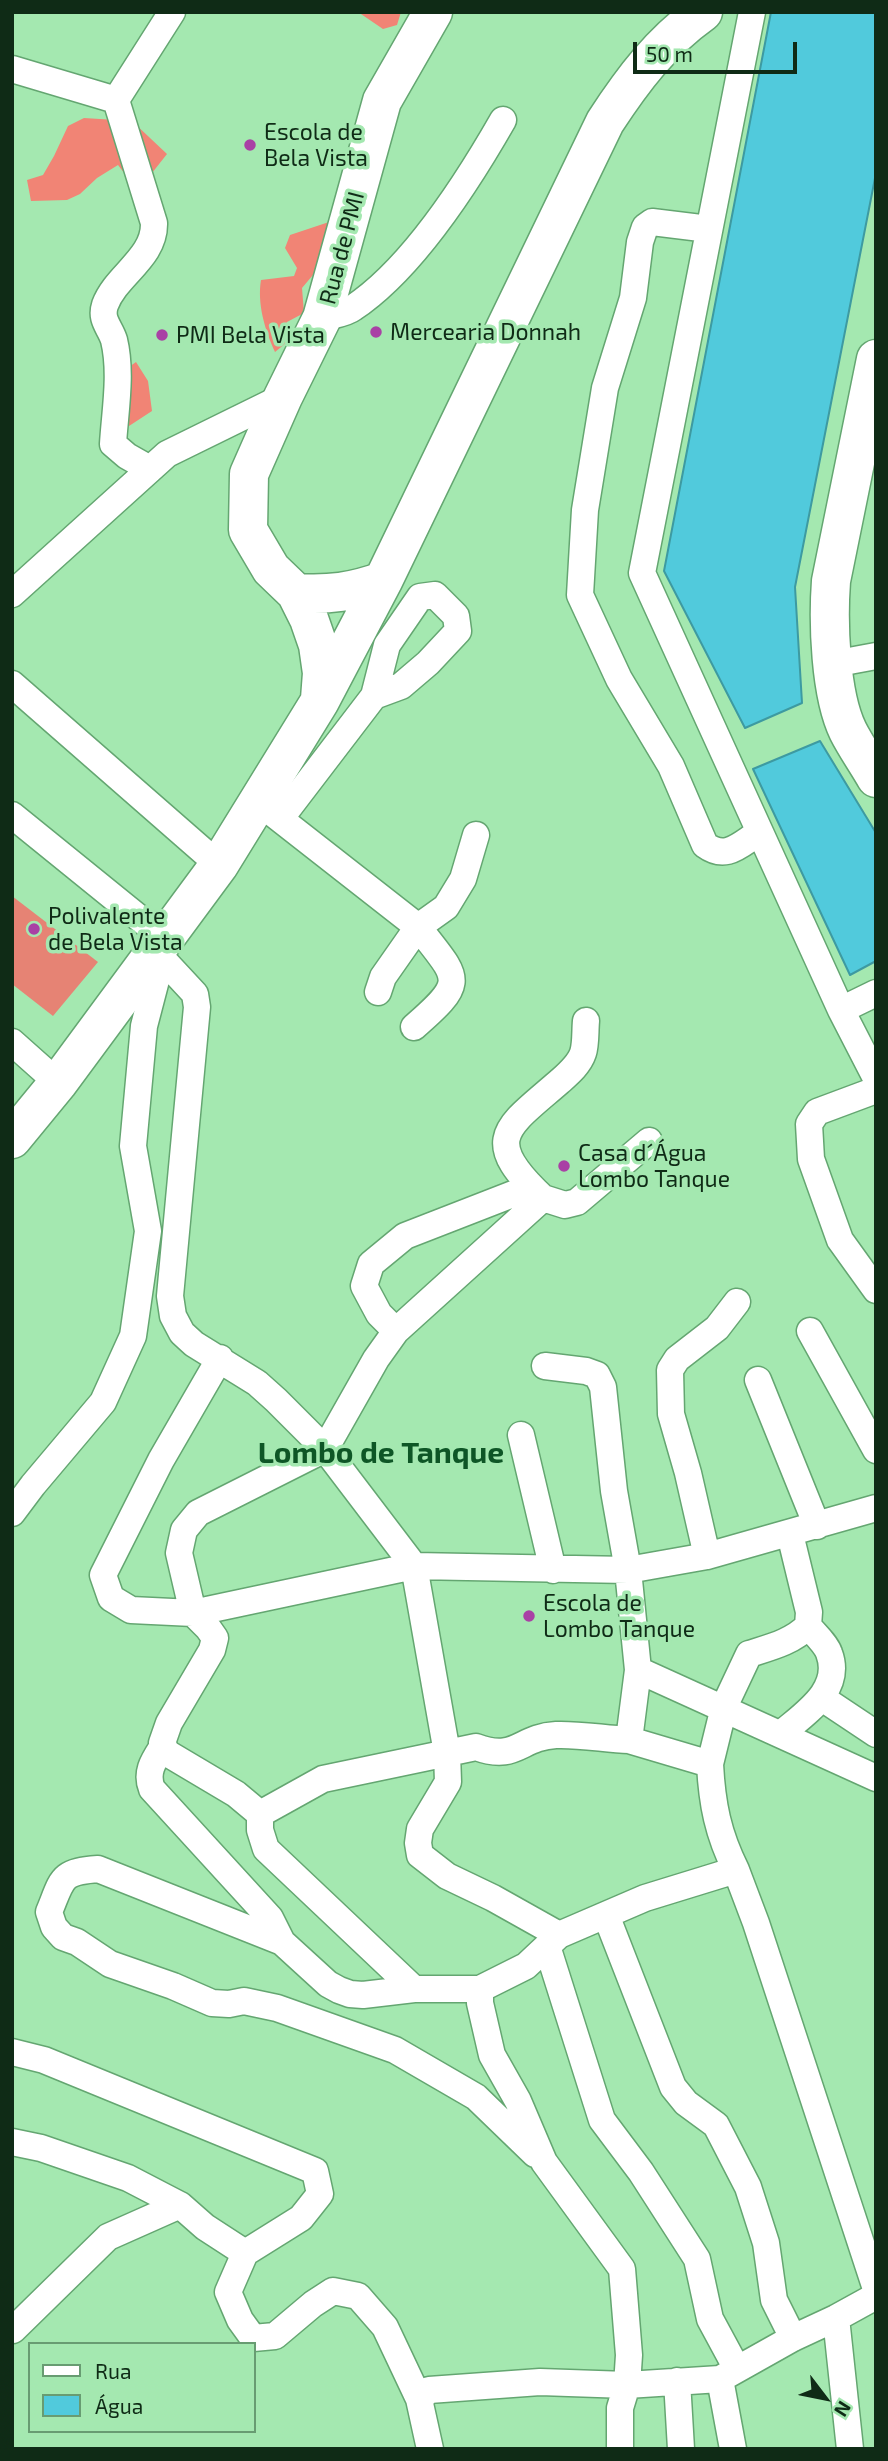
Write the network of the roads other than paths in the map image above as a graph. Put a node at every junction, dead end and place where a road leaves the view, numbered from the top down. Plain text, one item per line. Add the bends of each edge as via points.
1 (172, 12) edge
2 (433, 12) edge
3 (703, 12) edge
4 (752, 12) edge
5 (12, 69) edge
6 (116, 100) junction
7 (503, 120) dead end
8 (709, 229) junction
9 (322, 318) junction
10 (876, 359) edge
11 (283, 397) junction
12 (150, 469) junction
13 (383, 581) junction
14 (296, 593) junction
15 (12, 594) edge
16 (876, 656) edge
17 (833, 664) junction
18 (12, 684) edge
19 (374, 696) dead end
20 (320, 701) junction
21 (876, 778) edge
22 (270, 811) junction
23 (12, 815) edge
24 (760, 832) junction
25 (476, 835) dead end
26 (219, 865) junction
27 (418, 926) junction
28 (161, 949) junction
29 (378, 992) dead end
30 (876, 993) edge
31 (841, 1010) junction
32 (586, 1021) dead end
33 (414, 1027) dead end
34 (12, 1042) edge
35 (876, 1078) edge
36 (58, 1083) junction
37 (876, 1090) edge
38 (12, 1139) edge
39 (649, 1141) dead end
40 (537, 1193) junction
41 (876, 1290) edge
42 (737, 1302) dead end
43 (396, 1331) junction
44 (810, 1331) dead end
45 (220, 1359) junction
46 (545, 1366) dead end
47 (758, 1380) dead end
48 (521, 1435) dead end
49 (325, 1449) junction
50 (876, 1450) edge
51 (12, 1513) edge
52 (874, 1513) edge
53 (817, 1526) junction
54 (790, 1534) junction
55 (707, 1556) junction
56 (414, 1566) junction
57 (552, 1570) junction
58 (628, 1570) junction
59 (193, 1614) junction
60 (808, 1626) junction
61 (638, 1670) junction
62 (822, 1698) junction
63 (724, 1707) junction
64 (781, 1734) junction
65 (876, 1734) edge
66 (628, 1740) junction
67 (163, 1746) junction
68 (447, 1753) junction
69 (710, 1764) junction
70 (876, 1778) edge
71 (260, 1814) junction
72 (736, 1870) junction
73 (606, 1915) junction
74 (553, 1940) junction
75 (282, 1942) junction
76 (414, 1989) junction
77 (480, 1989) junction
78 (12, 2052) edge
79 (12, 2142) edge
80 (544, 2162) junction
81 (180, 2205) junction
82 (246, 2253) junction
83 (876, 2289) edge
84 (876, 2296) edge
85 (836, 2318) junction
86 (13, 2330) edge
87 (793, 2337) junction
88 (729, 2374) junction
89 (677, 2381) junction
90 (627, 2385) junction
91 (419, 2399) junction
92 (430, 2449) edge
93 (620, 2449) edge
94 (681, 2449) edge
95 (733, 2449) edge
96 (850, 2449) edge

1 - 6 street
2 - 9 main road, Rua de PMI via 382,101
3 - 13 main road via 650,58 605,122
4 - 8 street
5 - 6 street
6 - 12 street via 154,236 104,309 103,320 114,339 117,372 113,444
7 - 9 street via 477,166 402,264 351,310
8 - 24 street via 642,573
8 - 24 street via 652,222 640,242 633,298 605,388 585,510 580,595 619,679 671,766 705,845 716,853 726,853
9 - 11 main road, Rua de PMI
10 - 17 main road via 831,581
11 - 12 street via 167,454
11 - 14 main road, Rua de PMI via 249,474 248,530 271,569
12 - 15 street
13 - 14 main road via 326,595
13 - 20 main road
14 - 20 main road via 318,645
16 - 17 street
17 - 21 main road via 841,713
18 - 26 street
19 - 22 street
20 - 22 main road
22 - 26 main road
22 - 27 street
23 - 28 street
24 - 31 street
25 - 27 street via 463,879 446,907
26 - 28 main road
27 - 29 street via 383,976
27 - 33 street via 450,968 453,985 445,999
28 - 36 main road
28 - 45 street via 195,994 197,1007 170,1296 173,1317 188,1339
28 - 51 street via 144,1026 133,1146 148,1231 133,1336 103,1402
30 - 31 street
31 - 35 street
32 - 40 street via 583,1053 574,1068 512,1123 505,1137 508,1156
34 - 36 street
36 - 38 main road
37 - 41 street via 817,1112 809,1124 811,1159 840,1240
39 - 40 street via 577,1202 565,1205
40 - 43 street
40 - 43 street via 405,1236 371,1264 364,1286 379,1314
42 - 55 street via 717,1328 677,1359 670,1370 671,1414
43 - 49 street
44 - 50 street
45 - 49 street via 257,1383
45 - 59 street via 161,1460 103,1575 111,1598 131,1610
46 - 58 street via 586,1371 597,1375 603,1387
47 - 53 street
48 - 57 street
49 - 56 street
49 - 59 street via 198,1513 184,1530 179,1553
52 - 53 street
53 - 54 street
54 - 55 street
54 - 60 street via 809,1612
55 - 58 street
56 - 57 street
56 - 59 street
56 - 68 street
57 - 58 street
58 - 61 street
59 - 67 street via 215,1638 169,1723
60 - 62 street via 829,1652 828,1686
60 - 63 street via 787,1642 750,1654
61 - 63 street
61 - 66 street
62 - 64 street
62 - 65 street
63 - 64 street
63 - 69 street
64 - 70 street
66 - 68 street via 555,1735 507,1753 476,1747
66 - 69 street
67 - 71 street
67 - 75 street via 151,1765 148,1780 152,1789 270,1918
68 - 71 street via 323,1779
68 - 74 street via 448,1782 420,1829 420,1854 447,1876 493,1898
69 - 72 street via 712,1805
71 - 76 street via 266,1849
72 - 73 street
72 - 83 street
73 - 74 street
73 - 87 street via 673,2087 716,2125 748,2187 766,2243 775,2300
74 - 77 street via 526,1966
74 - 88 street via 603,2120 697,2259 710,2319
75 - 76 street via 328,1984 350,1994
75 - 80 street via 98,1869 74,1871 61,1882 49,1912 63,1937 110,1964 212,2003 244,2001 277,2008 395,2050 476,2097
76 - 77 street
77 - 80 street via 492,2055
78 - 82 street via 44,2060 315,2171 320,2194 301,2218
79 - 81 street via 128,2178
80 - 90 street via 622,2269
81 - 82 street
81 - 86 street via 108,2237
82 - 91 street via 228,2292 253,2338 275,2336 333,2291 358,2296 385,2327
84 - 85 street
85 - 87 street
85 - 96 street
87 - 88 street
88 - 89 street
88 - 95 street
89 - 90 street
89 - 94 street
90 - 91 street via 540,2382 429,2390
90 - 93 street via 620,2408
91 - 92 street

